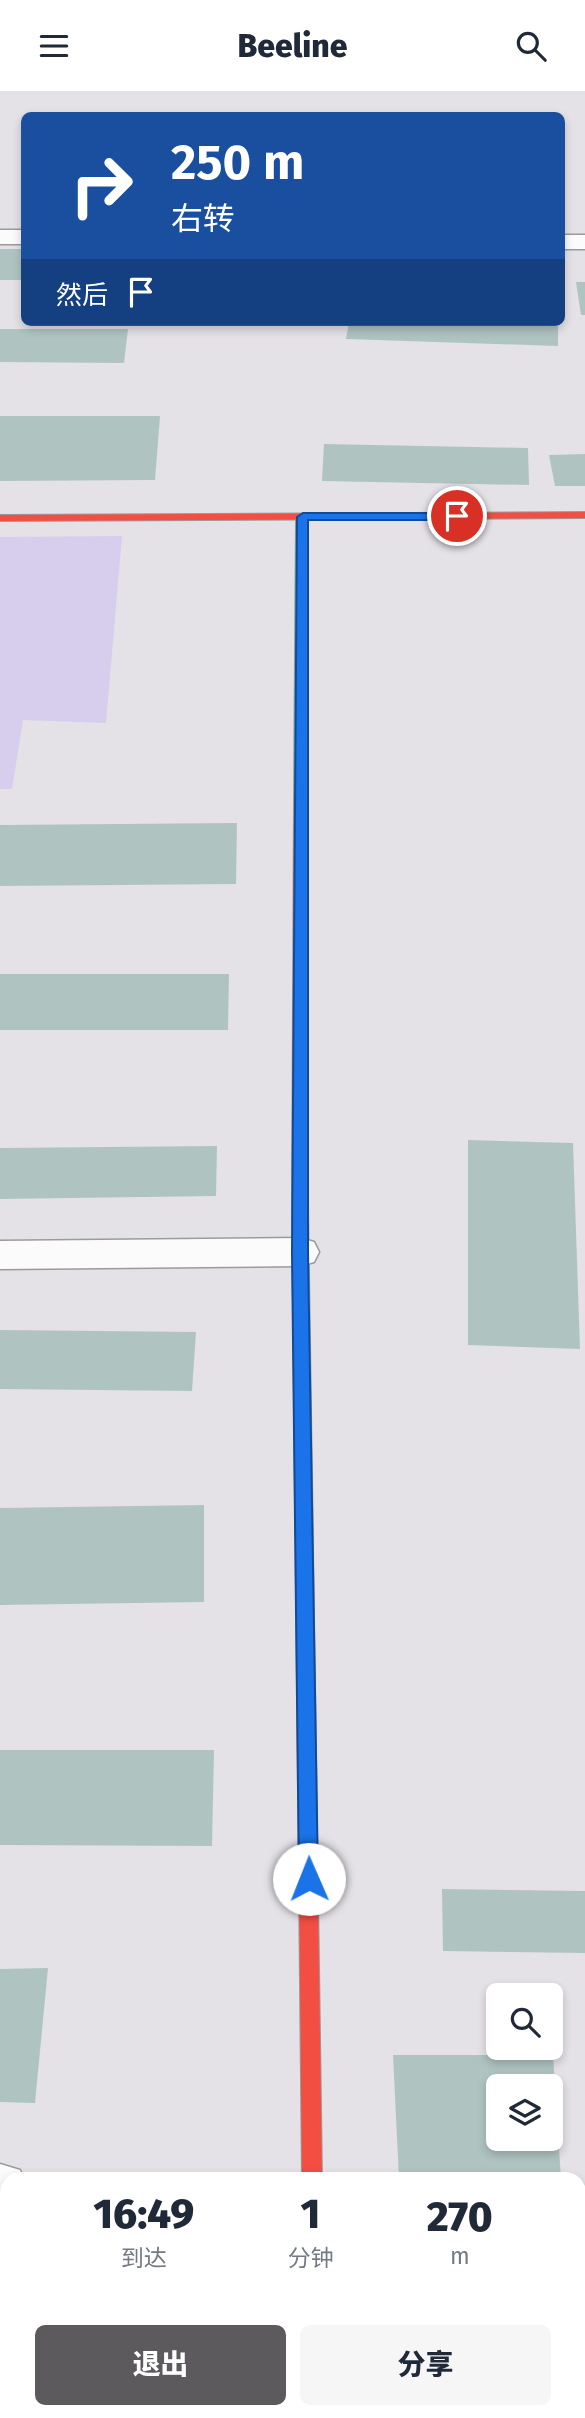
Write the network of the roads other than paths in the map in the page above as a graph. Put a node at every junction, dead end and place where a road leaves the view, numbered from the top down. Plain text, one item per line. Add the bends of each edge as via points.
1 (0, 237) edge
2 (21, 237) edge
3 (565, 242) edge
4 (585, 242) edge
5 (585, 516) edge
6 (303, 517) junction
7 (0, 518) edge
8 (300, 1252) junction
9 (0, 1255) edge
10 (313, 2172) edge

1 - 2 street
3 - 4 street
5 - 6 street
6 - 7 street
6 - 8 street
8 - 9 street
8 - 10 street

